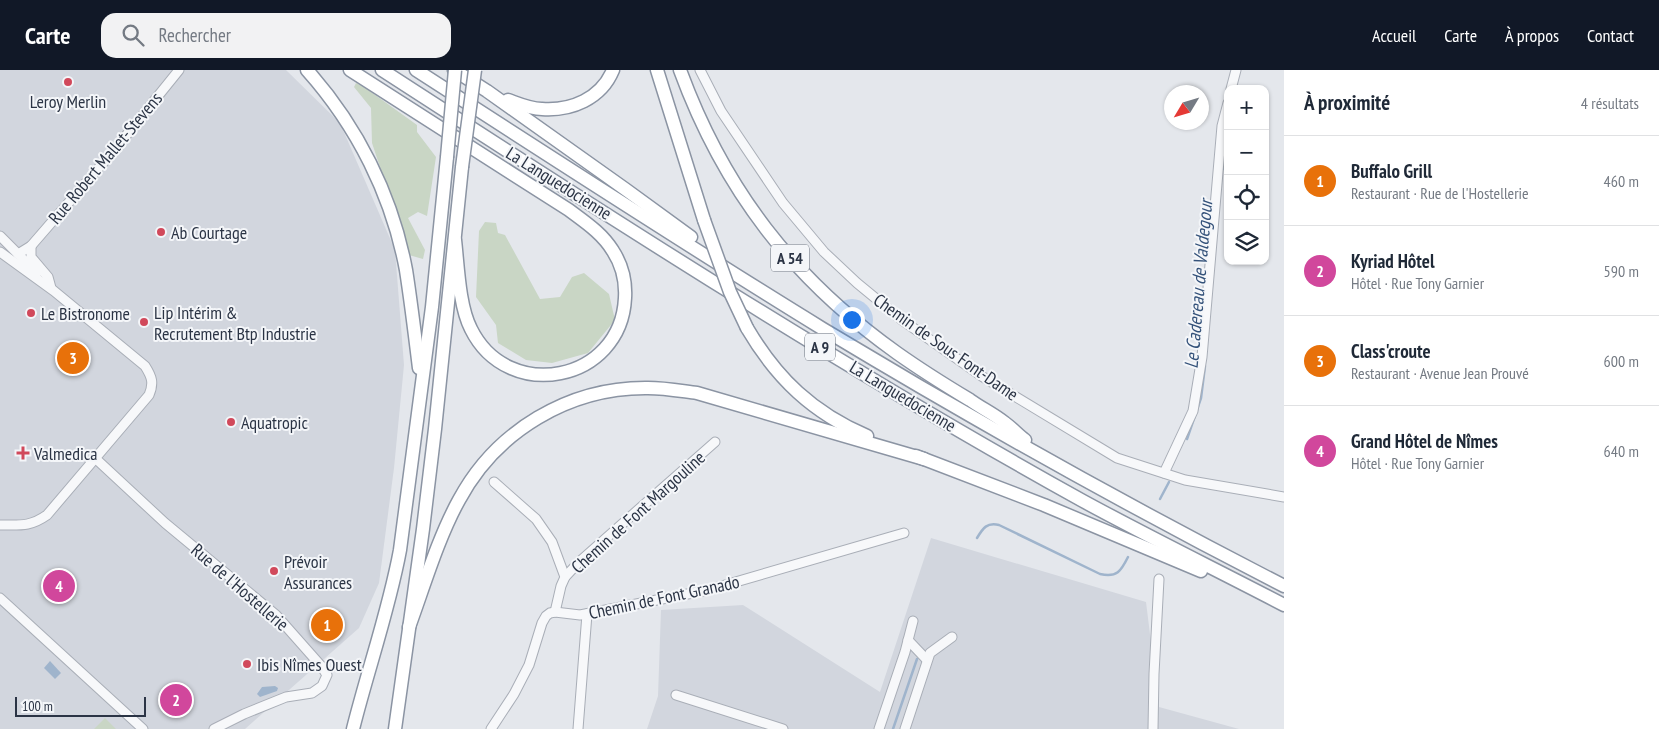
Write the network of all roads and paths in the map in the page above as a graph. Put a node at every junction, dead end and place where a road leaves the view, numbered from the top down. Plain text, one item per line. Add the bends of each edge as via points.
1 (179, 70) edge
2 (307, 70) edge
3 (350, 70) edge
4 (382, 70) edge
5 (416, 70) edge
6 (455, 70) edge
7 (475, 70) edge
8 (612, 70) edge
9 (657, 70) edge
10 (680, 70) edge
11 (700, 70) edge
12 (1236, 70) edge
13 (1232, 85) edge
14 (487, 91) junction
15 (1224, 118) edge
16 (0, 236) edge
17 (455, 240) junction
18 (32, 246) junction
19 (0, 252) edge
20 (18, 254) junction
21 (757, 287) junction
22 (52, 290) junction
23 (420, 398) junction
24 (715, 442) dead end
25 (1041, 456) junction
26 (95, 458) junction
27 (924, 459) junction
28 (1164, 473) junction
29 (494, 482) dead end
30 (1284, 497) edge
31 (0, 525) edge
32 (904, 533) dead end
33 (566, 577) junction
34 (1159, 579) dead end
35 (1284, 586) edge
36 (0, 598) edge
37 (1272, 599) junction
38 (1284, 605) edge
39 (555, 612) junction
40 (587, 614) junction
41 (913, 621) dead end
42 (409, 627) junction
43 (952, 637) dead end
44 (908, 640) junction
45 (927, 660) junction
46 (676, 695) dead end
47 (143, 729) edge
48 (214, 729) edge
49 (353, 729) edge
50 (395, 729) edge
51 (491, 729) edge
52 (578, 729) edge
53 (783, 729) edge
54 (879, 729) edge
55 (906, 729) edge
56 (1153, 729) edge

1 - 18 street, Rue Robert Mallet-Stevens
2 - 23 highway via 354,133 374,171 392,218 409,290
3 - 17 highway via 569,210 598,232 614,251 626,292 623,317 605,348 596,357 565,373 533,375 513,370 491,356 470,327 463,302
4 - 37 highway, La Languedocienne / A 9 via 793,331 919,407 1084,501
5 - 21 highway, La Languedocienne / A 9
6 - 14 highway
6 - 23 highway, bridge
7 - 17 highway, bridge
8 - 14 highway via 602,87 589,99 560,109 540,110
9 - 27 highway, bridge via 730,292 762,353 792,388 821,412 853,430
10 - 25 highway, A 54 via 712,146 728,174 766,230 811,282 873,336 1005,422
11 - 28 street, Chemin de Sous Font-Dame via 721,111 783,203 824,252 857,283 983,378 1117,458
12 - 13 street
14 - 21 highway via 625,188
15 - 28 street via 1202,358 1193,411
16 - 20 street
17 - 42 highway via 433,447
18 - 20 street, Rue Robert Mallet-Stevens
18 - 22 street via 31,257 48,277
19 - 22 street
20 - 22 street
21 - 25 highway, La Languedocienne / A 9
22 - 26 street via 145,366 152,376 148,395
23 - 49 highway via 395,577
24 - 33 street, Chemin de Font Margouline
25 - 35 highway, La Languedocienne / A 9
26 - 31 street via 37,522
26 - 48 street, Rue de l'Hostellerie via 165,523 276,615 328,675 322,686 312,693 286,697
27 - 37 highway via 1044,504
27 - 42 highway via 697,393 648,388 616,390 583,398 526,424 498,446 479,468 448,520
28 - 30 street, Chemin de Sous Font-Dame via 1185,480
29 - 33 street via 536,519 552,542
32 - 40 street, Chemin de Font Granado via 708,590
33 - 39 street, Chemin de Font Margouline
34 - 56 street
36 - 47 street
37 - 38 highway, La Languedocienne / A 9
39 - 40 street, Chemin de Font Granado
39 - 51 street via 546,616 542,623 530,665
40 - 52 street
41 - 44 street
42 - 50 highway
43 - 45 street via 930,653
44 - 45 street
44 - 54 street
45 - 55 street
46 - 53 street

